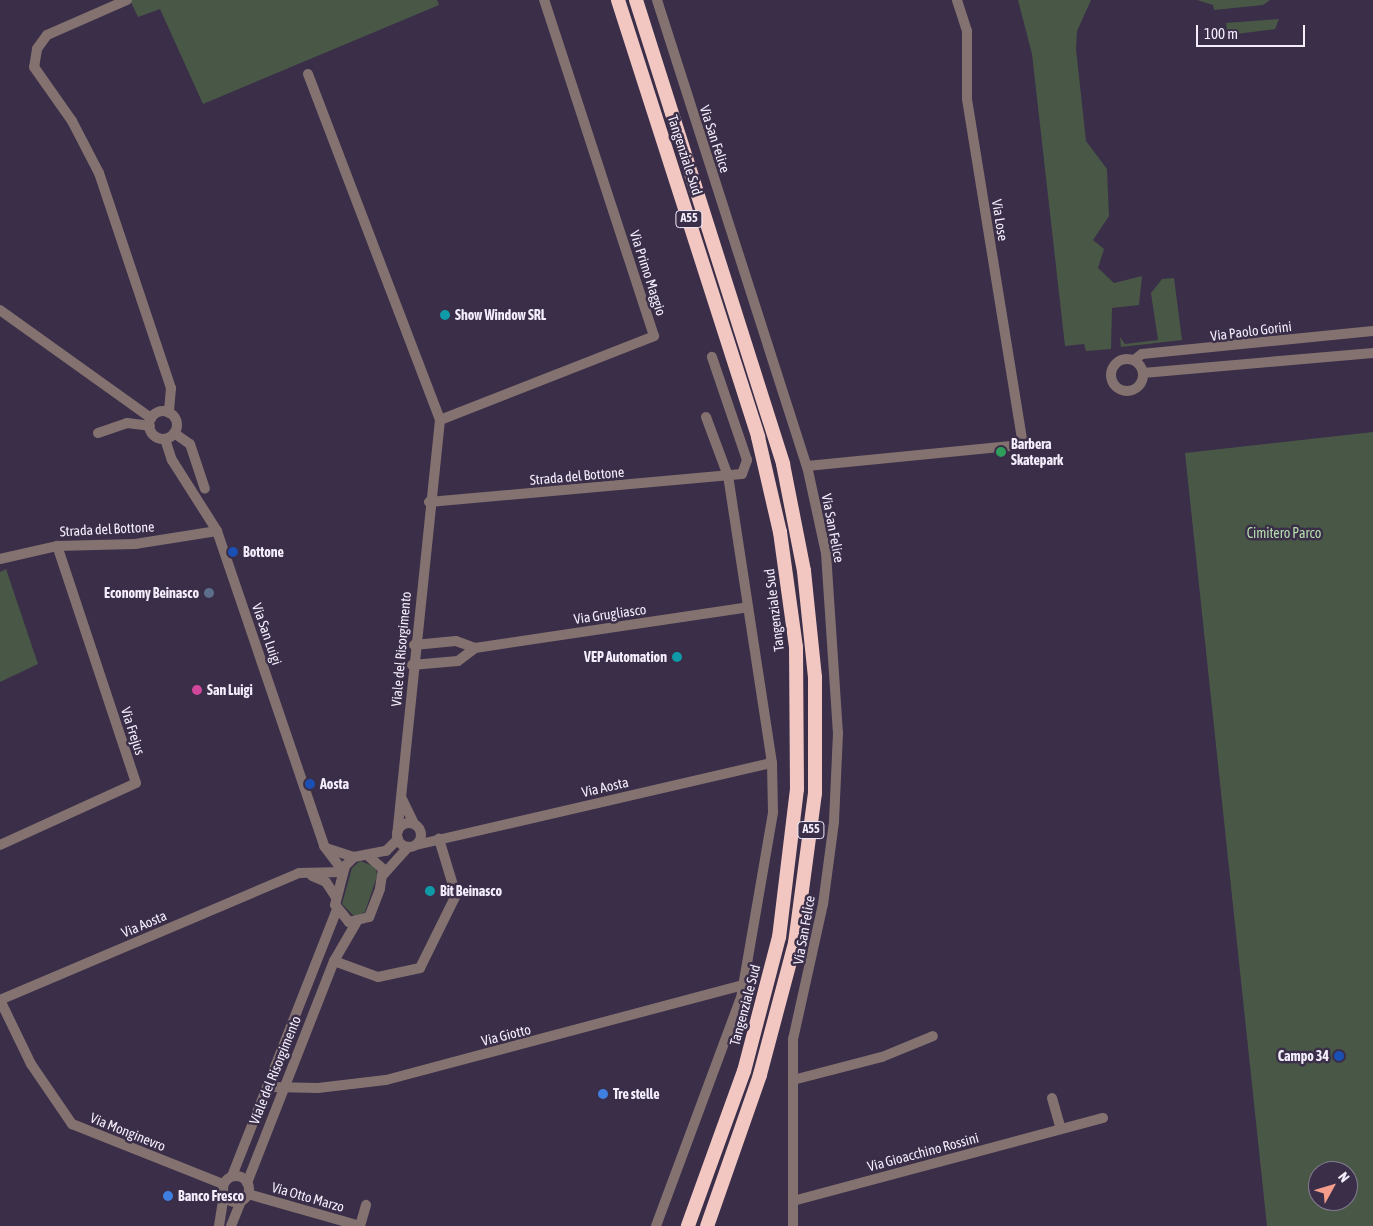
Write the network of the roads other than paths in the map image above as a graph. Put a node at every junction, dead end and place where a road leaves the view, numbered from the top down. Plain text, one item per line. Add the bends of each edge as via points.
1 (544, 0) edge
2 (618, 0) edge
3 (636, 0) edge
4 (657, 0) edge
5 (957, 0) edge
6 (124, 1) edge
7 (308, 74) dead end
8 (0, 310) edge
9 (1373, 331) edge
10 (1373, 353) edge
11 (712, 357) dead end
12 (1134, 360) junction
13 (1143, 373) junction
14 (169, 413) junction
15 (706, 417) dead end
16 (440, 420) junction
17 (150, 422) junction
18 (98, 433) dead end
19 (174, 433) junction
20 (165, 439) junction
21 (807, 466) junction
22 (728, 476) junction
23 (205, 489) dead end
24 (428, 502) junction
25 (217, 531) junction
26 (57, 546) junction
27 (0, 560) edge
28 (748, 607) junction
29 (414, 645) junction
30 (475, 648) junction
31 (412, 665) junction
32 (772, 763) junction
33 (402, 799) junction
34 (417, 828) junction
35 (397, 836) junction
36 (441, 838) junction
37 (0, 844) edge
38 (324, 846) junction
39 (412, 846) junction
40 (367, 855) junction
41 (354, 857) junction
42 (343, 871) junction
43 (299, 873) junction
44 (383, 875) junction
45 (335, 896) junction
46 (337, 910) junction
47 (356, 923) junction
48 (320, 963) junction
49 (333, 964) junction
50 (744, 985) junction
51 (0, 1000) edge
52 (293, 1032) junction
53 (304, 1036) junction
54 (933, 1036) dead end
55 (793, 1080) junction
56 (271, 1087) junction
57 (283, 1088) junction
58 (1052, 1098) dead end
59 (1103, 1118) dead end
60 (1061, 1129) junction
61 (232, 1176) junction
62 (247, 1183) junction
63 (224, 1184) junction
64 (224, 1196) junction
65 (244, 1198) junction
66 (793, 1200) junction
67 (366, 1205) dead end
68 (219, 1226) edge
69 (231, 1226) edge
70 (360, 1226) edge
71 (656, 1226) edge
72 (688, 1226) edge
73 (707, 1226) edge
74 (793, 1226) edge

1 - 16 street, Via Primo Maggio via 654,336
2 - 72 highway, Tangenziale Sud / A55 via 758,438 786,569 797,676 797,789 779,937 744,1071
3 - 73 highway, Tangenziale Sud / A55 via 783,464 804,571 815,677 814,793 796,943 763,1066
4 - 21 street, Via San Felice
5 - 21 street, Via Lose via 966,31 967,99 1023,444
6 - 14 street via 47,35 37,50 34,67 96,166 171,388
7 - 16 street
8 - 17 street, Via San Luigi
9 - 12 street, Via Paolo Gorini via 1142,354
10 - 13 street, Via Paolo Gorini via 1291,356
11 - 22 street, Strada del Bottone via 748,465 742,474
12 - 13 street
12 - 13 street via 1115,364 1113,382 1132,390 1142,381
14 - 17 street
14 - 19 street via 176,422
15 - 22 street
16 - 24 street
17 - 18 street via 127,423
17 - 20 street, Via San Luigi via 154,436
19 - 20 street
19 - 23 street via 190,444
20 - 25 street, Via San Luigi via 172,460
21 - 55 street, Via San Felice via 826,553 838,733 830,864 810,977 793,1039
22 - 24 street, Strada del Bottone
22 - 28 street
24 - 29 street, Viale del Risorgimento
25 - 26 street, Strada del Bottone via 134,544
25 - 38 street, Via San Luigi
26 - 27 street, Strada del Bottone
26 - 37 street, Via Frejus via 136,783
28 - 30 street, Via Grugliasco
28 - 32 street
29 - 30 street, Via Grugliasco via 456,641
29 - 31 street, Viale del Risorgimento
30 - 31 street, Via Grugliasco via 458,661
31 - 33 street, Viale del Risorgimento
32 - 36 street, Via Aosta
32 - 50 street via 768,853
33 - 34 street, Viale del Risorgimento
33 - 35 street, Viale del Risorgimento
34 - 35 street via 403,825
34 - 36 street, Via Aosta
34 - 39 street, Viale del Risorgimento
35 - 39 street
35 - 40 street via 386,851
36 - 39 street, Via Aosta
36 - 49 street via 456,896 420,968 378,977
38 - 41 street via 336,854
38 - 42 street, Via San Luigi
39 - 44 street, Viale del Risorgimento
40 - 41 street
40 - 44 street via 381,864
41 - 42 street, Viale del Risorgimento
42 - 43 street, Via Aosta
42 - 45 street, Viale del Risorgimento
43 - 45 street via 321,878
43 - 51 street, Via Aosta
44 - 47 street, Viale del Risorgimento via 372,912
45 - 46 street, Viale del Risorgimento
46 - 47 street via 345,920
46 - 48 street, Viale del Risorgimento
47 - 49 street, Viale del Risorgimento
48 - 49 street
48 - 52 street, Viale del Risorgimento
49 - 53 street, Viale del Risorgimento
50 - 57 street, Via Giotto via 386,1080 354,1086
50 - 71 street
51 - 63 street, Via Monginevro via 31,1064 72,1124
52 - 53 street
52 - 56 street, Viale del Risorgimento
53 - 57 street, Viale del Risorgimento
54 - 55 street via 882,1057
55 - 66 street, Via San Felice
56 - 57 street, Via Giotto
56 - 61 street, Viale del Risorgimento
57 - 62 street, Viale del Risorgimento
58 - 60 street
59 - 60 street, Via Gioacchino Rossini
60 - 66 street, Via Gioacchino Rossini
61 - 62 street
61 - 63 street
62 - 65 street
63 - 64 street
64 - 65 street, Via Otto Marzo
64 - 68 street
65 - 69 street
65 - 70 street, Via Otto Marzo
66 - 74 street, Via San Felice
67 - 70 street, Via Otto Marzo

